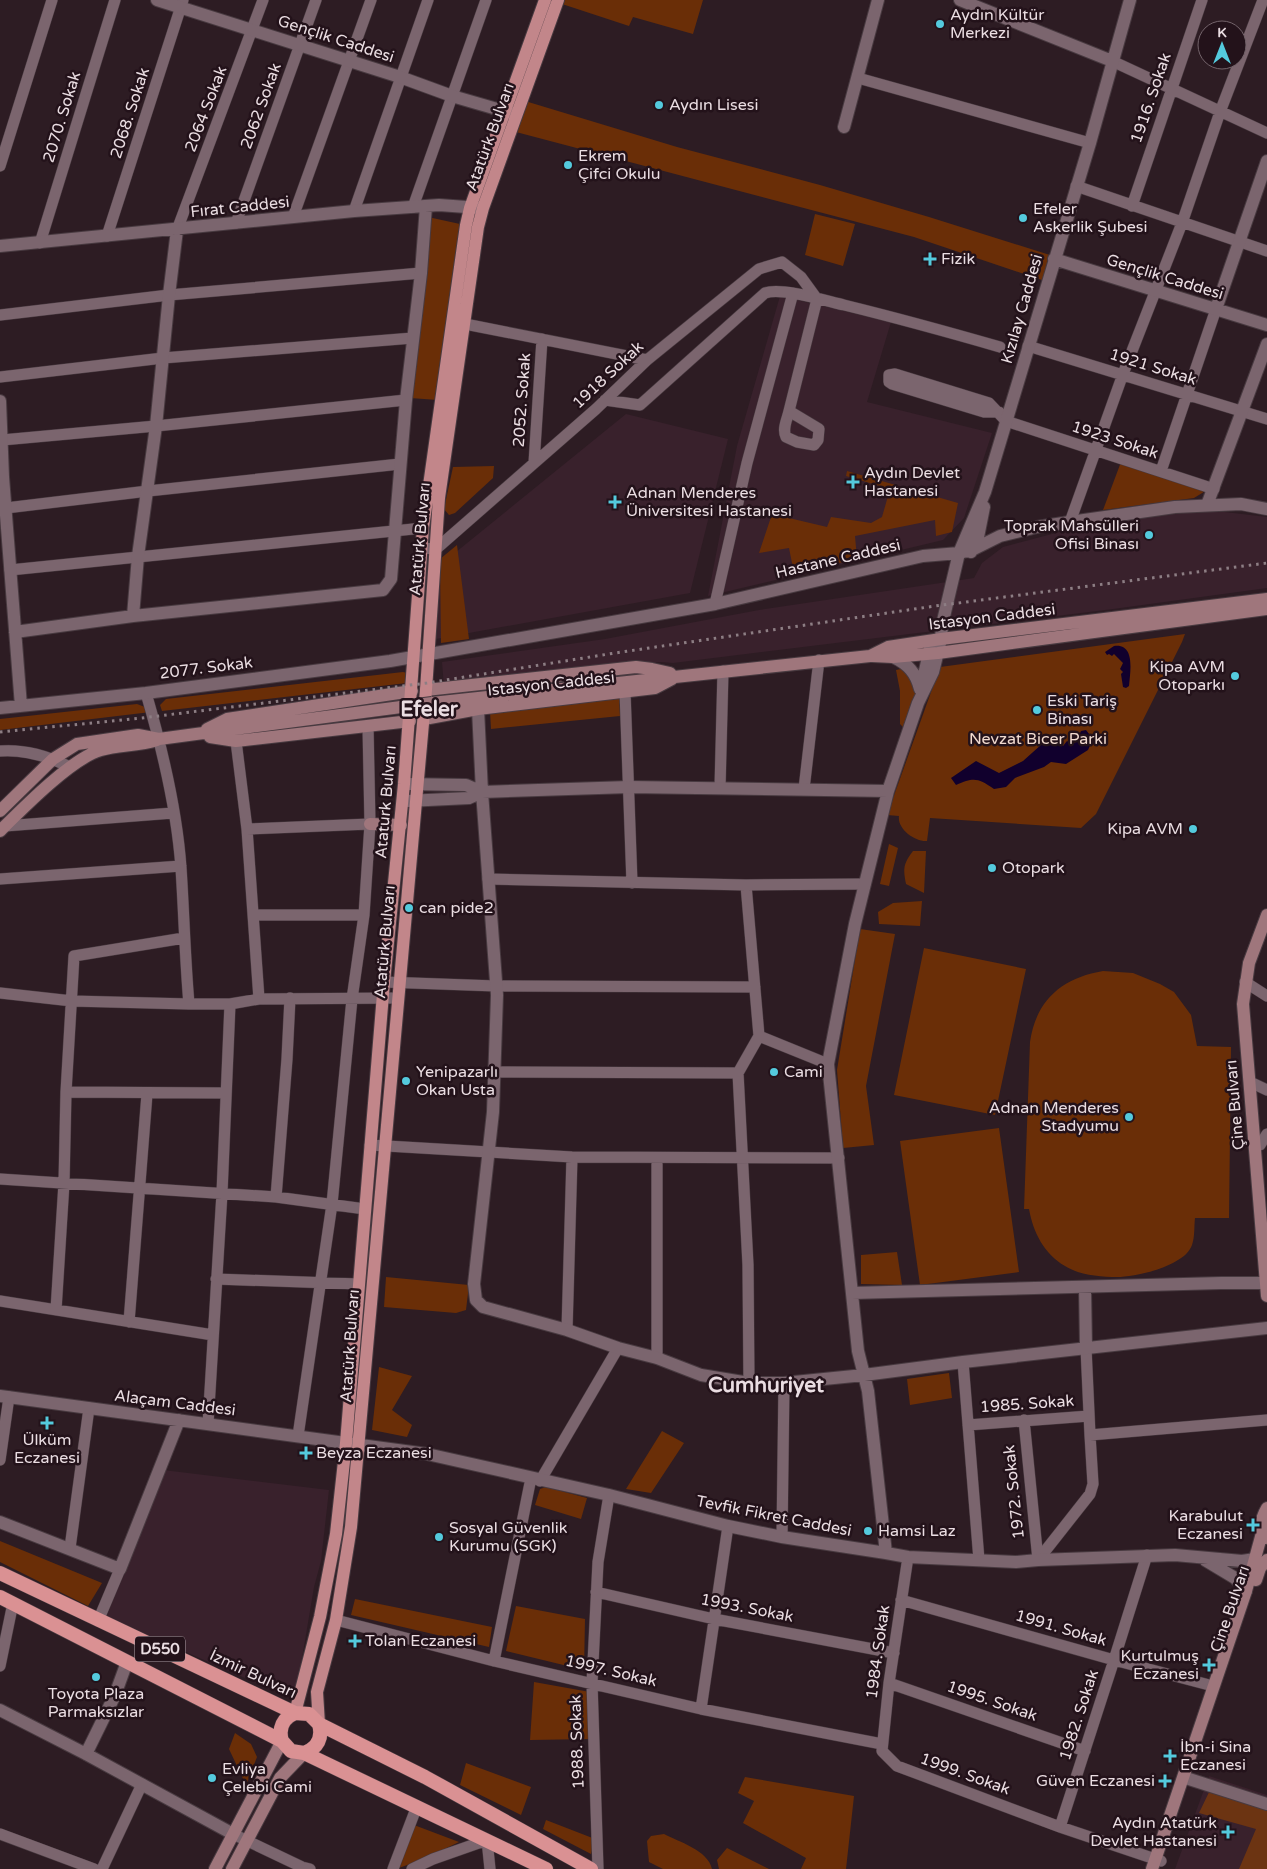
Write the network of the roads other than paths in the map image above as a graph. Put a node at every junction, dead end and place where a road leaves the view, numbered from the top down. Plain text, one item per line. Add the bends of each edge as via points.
1 (52, 0) edge
2 (115, 0) edge
3 (157, 0) edge
4 (263, 0) edge
5 (316, 0) edge
6 (371, 0) edge
7 (428, 0) edge
8 (486, 0) edge
9 (545, 0) edge
10 (558, 0) edge
11 (878, 0) edge
12 (960, 0) edge
13 (1130, 0) edge
14 (1202, 0) edge
15 (1263, 0) edge
16 (182, 4) edge
17 (253, 30) junction
18 (300, 44) junction
19 (349, 60) junction
20 (1112, 61) junction
21 (400, 77) junction
22 (858, 78) junction
23 (1171, 88) junction
24 (452, 96) junction
25 (1220, 112) junction
26 (511, 113) junction
27 (844, 127) dead end
28 (1267, 133) edge
29 (1090, 143) junction
30 (1267, 161) edge
31 (0, 166) edge
32 (1076, 186) junction
33 (1132, 206) junction
34 (420, 207) junction
35 (477, 208) junction
36 (354, 212) junction
37 (293, 217) junction
38 (236, 223) junction
39 (1182, 223) junction
40 (177, 230) junction
41 (107, 236) junction
42 (1239, 242) junction
43 (40, 243) junction
44 (0, 246) edge
45 (1267, 251) edge
46 (1054, 260) junction
47 (421, 273) junction
48 (1155, 292) junction
49 (793, 293) junction
50 (169, 295) junction
51 (817, 299) junction
52 (1216, 309) junction
53 (0, 315) edge
54 (458, 322) junction
55 (1267, 325) edge
56 (414, 338) junction
57 (542, 339) junction
58 (1267, 344) edge
59 (1028, 346) junction
60 (1000, 347) dead end
61 (163, 358) junction
62 (647, 360) junction
63 (1123, 374) junction
64 (0, 377) edge
65 (1187, 394) junction
66 (406, 400) junction
67 (604, 400) junction
68 (0, 401) edge
69 (789, 411) dead end
70 (1242, 411) junction
71 (1002, 416) junction
72 (1267, 419) edge
73 (156, 426) junction
74 (2, 440) junction
75 (1096, 451) junction
76 (534, 463) junction
77 (400, 464) junction
78 (1161, 472) junction
79 (2, 477) edge
80 (1214, 489) junction
81 (148, 491) junction
82 (1208, 505) junction
83 (6, 508) junction
84 (1267, 509) edge
85 (1070, 522) junction
86 (423, 528) junction
87 (395, 530) junction
88 (972, 538) junction
89 (422, 548) junction
90 (436, 549) junction
91 (972, 550) junction
92 (959, 553) junction
93 (138, 556) junction
94 (923, 556) junction
95 (10, 570) junction
96 (954, 576) junction
97 (1267, 599) edge
98 (714, 604) junction
99 (6, 606) edge
100 (1267, 609) edge
101 (133, 616) junction
102 (15, 632) junction
103 (937, 640) junction
104 (428, 654) junction
105 (933, 654) junction
106 (415, 656) junction
107 (870, 656) junction
108 (893, 657) junction
109 (819, 660) junction
110 (723, 671) junction
111 (680, 675) junction
112 (921, 688) junction
113 (426, 690) junction
114 (412, 691) junction
115 (625, 692) junction
116 (146, 693) junction
117 (918, 703) junction
118 (21, 706) junction
119 (0, 708) edge
120 (478, 709) junction
121 (424, 719) junction
122 (410, 721) junction
123 (368, 726) junction
124 (196, 734) junction
125 (159, 739) junction
126 (236, 741) junction
127 (0, 751) edge
128 (53, 759) junction
129 (70, 767) junction
130 (404, 784) junction
131 (418, 785) junction
132 (629, 787) junction
133 (720, 788) junction
134 (804, 789) junction
135 (888, 790) junction
136 (482, 792) junction
137 (403, 800) junction
138 (416, 801) junction
139 (0, 811) edge
140 (173, 812) junction
141 (370, 824) junction
142 (401, 825) junction
143 (3, 829) edge
144 (247, 829) junction
145 (181, 866) junction
146 (0, 879) edge
147 (488, 879) junction
148 (632, 883) junction
149 (865, 884) junction
150 (746, 885) junction
151 (1267, 914) edge
152 (253, 915) junction
153 (364, 915) junction
154 (1267, 936) edge
155 (184, 938) junction
156 (384, 982) junction
157 (399, 982) junction
158 (1248, 984) junction
159 (496, 986) junction
160 (755, 987) junction
161 (0, 993) edge
162 (1267, 996) edge
163 (290, 998) junction
164 (352, 998) junction
165 (382, 998) junction
166 (398, 998) junction
167 (258, 999) junction
168 (72, 1001) junction
169 (189, 1004) junction
170 (230, 1004) junction
171 (759, 1036) junction
172 (828, 1064) junction
173 (495, 1072) junction
174 (738, 1073) junction
175 (1258, 1086) edge
176 (66, 1092) junction
177 (226, 1093) junction
178 (148, 1094) junction
179 (1263, 1140) edge
180 (370, 1144) junction
181 (384, 1146) junction
182 (489, 1153) junction
183 (572, 1157) junction
184 (657, 1158) junction
185 (743, 1158) junction
186 (839, 1158) junction
187 (1265, 1172) edge
188 (0, 1179) edge
189 (64, 1183) junction
190 (139, 1188) junction
191 (222, 1193) junction
192 (276, 1197) junction
193 (332, 1204) junction
194 (365, 1209) junction
195 (1267, 1230) edge
196 (216, 1279) junction
197 (320, 1282) junction
198 (1266, 1283) edge
199 (359, 1284) junction
200 (1085, 1287) junction
201 (852, 1293) junction
202 (1267, 1296) edge
203 (0, 1301) edge
204 (56, 1310) junction
205 (129, 1322) junction
206 (1267, 1328) edge
207 (567, 1330) junction
208 (213, 1334) junction
209 (618, 1348) junction
210 (1086, 1348) junction
211 (657, 1358) junction
212 (962, 1362) junction
213 (864, 1375) junction
214 (749, 1383) junction
215 (784, 1383) junction
216 (4, 1397) edge
217 (89, 1408) junction
218 (1089, 1416) junction
219 (179, 1420) junction
220 (1024, 1420) junction
221 (1267, 1420) edge
222 (208, 1424) junction
223 (968, 1425) junction
224 (298, 1436) junction
225 (1090, 1436) junction
226 (346, 1443) junction
227 (360, 1446) junction
228 (0, 1460) edge
229 (536, 1480) junction
230 (609, 1495) junction
231 (1267, 1508) edge
232 (0, 1522) edge
233 (728, 1526) junction
234 (782, 1537) junction
235 (1264, 1537) edge
236 (70, 1548) junction
237 (886, 1554) junction
238 (1147, 1555) junction
239 (908, 1557) junction
240 (1203, 1558) junction
241 (979, 1560) junction
242 (1038, 1560) junction
243 (1261, 1560) edge
244 (120, 1568) junction
245 (0, 1573) edge
246 (1246, 1591) junction
247 (596, 1592) junction
248 (0, 1597) edge
249 (902, 1600) junction
250 (13, 1603) junction
251 (714, 1619) junction
252 (336, 1620) junction
253 (98, 1621) junction
254 (894, 1653) junction
255 (1114, 1660) junction
256 (494, 1661) junction
257 (127, 1662) junction
258 (0, 1666) edge
259 (889, 1682) junction
260 (592, 1683) junction
261 (1213, 1686) junction
262 (700, 1709) junction
263 (0, 1710) edge
264 (295, 1713) junction
265 (319, 1724) junction
266 (282, 1741) junction
267 (882, 1748) junction
268 (1084, 1751) junction
269 (304, 1753) junction
270 (86, 1754) junction
271 (1186, 1777) junction
272 (142, 1784) junction
273 (1267, 1804) edge
274 (417, 1806) junction
275 (1060, 1827) junction
276 (0, 1834) edge
277 (233, 1834) junction
278 (487, 1840) junction
279 (246, 1842) junction
280 (1157, 1864) edge
281 (304, 1868) edge
282 (94, 1869) edge
283 (102, 1869) edge
284 (215, 1869) edge
285 (232, 1869) edge
286 (392, 1869) edge
287 (412, 1869) edge
288 (490, 1869) edge
289 (546, 1869) edge
290 (591, 1869) edge
291 (598, 1869) edge

1 - 31 street
2 - 43 street, 2070. Sokak
3 - 16 street, Gençlik Caddesi
4 - 17 street, 2064 Sokak
5 - 18 street, 2062 Sokak
6 - 19 street
7 - 21 street
8 - 24 street
9 - 26 main road
10 - 26 main road, Atatürk Bulvarı
11 - 22 street
12 - 20 street
13 - 20 street, Kızılay Caddesi
14 - 23 street, 1916. Sokak
15 - 25 street
16 - 17 street, Gençlik Caddesi
16 - 41 street, 2068. Sokak
17 - 18 street, Gençlik Caddesi
17 - 40 street, 2064 Sokak
18 - 19 street, Gençlik Caddesi
18 - 38 street, 2062 Sokak
19 - 21 street, Gençlik Caddesi
19 - 37 street
20 - 23 street
20 - 29 street, Kızılay Caddesi
21 - 24 street, Gençlik Caddesi
21 - 36 street
22 - 27 street
22 - 29 street
23 - 25 street
23 - 33 street, 1916. Sokak
24 - 26 street, Gençlik Caddesi
24 - 34 street
25 - 28 street
25 - 39 street
26 - 35 main road
29 - 32 street, Kızılay Caddesi
30 - 42 street
32 - 33 street
32 - 46 street, Kızılay Caddesi
33 - 39 street
34 - 35 street, Fırat Caddesi
34 - 36 street, Fırat Caddesi
34 - 47 street
35 - 54 main road, Atatürk Bulvarı via 466,225
36 - 37 street, Fırat Caddesi
37 - 38 street, Fırat Caddesi
38 - 40 street, Fırat Caddesi
39 - 42 street
39 - 48 street
40 - 41 street, Fırat Caddesi
40 - 50 street
41 - 43 street, Fırat Caddesi
42 - 45 street
42 - 52 street
43 - 44 street, Fırat Caddesi
46 - 48 street, Gençlik Caddesi
46 - 59 street, Kızılay Caddesi
47 - 50 street
47 - 56 street
48 - 52 street, Gençlik Caddesi
48 - 63 street
49 - 51 street
49 - 67 street via 766,293 640,405
49 - 98 street via 747,463
50 - 53 street
50 - 61 street
51 - 60 street via 930,326
51 - 62 street, 1918 Sokak via 802,277 782,262 759,269
51 - 69 street
52 - 55 street, Gençlik Caddesi
52 - 65 street
54 - 57 street
54 - 86 main road, Atatürk Bulvarı
54 - 90 main road, Atatürk Bulvarı
56 - 61 street
56 - 66 street
57 - 62 street
57 - 76 street, 2052. Sokak
58 - 70 street
59 - 63 street, 1921 Sokak
59 - 71 street, Kızılay Caddesi
61 - 64 street
61 - 73 street
62 - 67 street, 1918 Sokak
63 - 65 street, 1921 Sokak
63 - 75 street
65 - 70 street, 1921 Sokak
65 - 78 street
66 - 73 street
66 - 77 street
67 - 76 street, 1918 Sokak
68 - 74 street
70 - 72 street, 1921 Sokak
70 - 80 street
71 - 71 street via 892,384 889,375 989,403
71 - 75 street, 1923 Sokak
71 - 88 street, Kızılay Caddesi via 984,492 983,515
73 - 74 street
73 - 81 street
74 - 79 street
75 - 78 street, 1923 Sokak
75 - 85 street
76 - 90 street, 1918 Sokak
77 - 81 street
77 - 87 street
78 - 80 street, 1923 Sokak
79 - 83 street
80 - 82 street
81 - 83 street
81 - 93 street
82 - 84 street, Hastane Caddesi via 1241,504
82 - 85 street, Hastane Caddesi
83 - 95 street
85 - 91 street, Hastane Caddesi via 1000,536
86 - 87 street
86 - 89 main road, Atatürk Bulvarı
87 - 93 street
87 - 101 street via 391,579 383,590
88 - 91 street
88 - 92 street
88 - 94 street
89 - 90 street
89 - 106 main road, Atatürk Bulvarı
90 - 104 main road, Atatürk Bulvarı
91 - 92 street, Hastane Caddesi
91 - 96 street
92 - 94 street, Hastane Caddesi
92 - 96 street
93 - 95 street
93 - 101 street
94 - 96 street via 944,562
94 - 98 street, Hastane Caddesi
95 - 99 street
96 - 103 street
97 - 103 main road, Istasyon Caddesi
98 - 104 street, Hastane Caddesi
99 - 102 street
100 - 105 main road
101 - 102 street
102 - 118 street
103 - 105 street
103 - 107 main road, Istasyon Caddesi via 888,647
104 - 106 street, Hastane Caddesi
104 - 113 main road, Atatürk Bulvarı
105 - 108 main road
105 - 112 street
105 - 117 street via 933,672
106 - 114 main road, Ataturk Bulvarı
106 - 116 street, 2077. Sokak
107 - 108 main road
107 - 109 main road, Istasyon Caddesi
108 - 112 street via 910,668
109 - 110 main road, Istasyon Caddesi
109 - 134 street
110 - 111 main road, Istasyon Caddesi
110 - 133 street
111 - 113 main road via 636,667
111 - 115 main road, Istasyon Caddesi via 655,688
111 - 124 main road, Istasyon Caddesi, bridge
112 - 117 street
113 - 121 main road, Atatürk Bulvarı
114 - 122 main road, Ataturk Bulvarı
114 - 124 main road via 226,720
115 - 120 main road, Istasyon Caddesi
115 - 132 street
116 - 118 street, 2077. Sokak
116 - 125 street
117 - 135 street
118 - 119 street, 2077. Sokak
120 - 121 main road, Istasyon Caddesi
120 - 136 street
121 - 131 main road, Atatürk Bulvarı
122 - 123 main road
122 - 130 main road, Ataturk Bulvarı
123 - 126 main road
123 - 141 street
124 - 125 main road, Istasyon Caddesi
124 - 126 main road
125 - 128 main road via 138,735 77,744
125 - 129 main road via 99,750
125 - 140 street
126 - 144 street
127 - 128 street via 26,751
128 - 129 street
128 - 139 main road
129 - 143 main road
130 - 131 street
130 - 137 main road, Ataturk Bulvarı
131 - 136 street via 466,785
131 - 138 main road, Atatürk Bulvarı
132 - 133 street
132 - 136 street
132 - 148 street
133 - 134 street
134 - 135 street
135 - 149 street
136 - 138 street via 469,798
136 - 147 street
137 - 138 street
137 - 142 main road, Ataturk Bulvarı
138 - 157 main road, Atatürk Bulvarı
140 - 143 street
140 - 145 street
141 - 142 main road
141 - 144 street
141 - 153 street
142 - 156 main road, Ataturk Bulvarı
144 - 152 street
145 - 146 street
145 - 155 street
147 - 148 street
147 - 159 street
148 - 150 street
149 - 150 street
149 - 172 street
150 - 160 street
151 - 158 main road, Çine Bulvarı via 1249,963
152 - 153 street
152 - 167 street
153 - 164 street
154 - 158 main road, Çine Bulvarı
155 - 168 street via 74,956
155 - 169 street
156 - 157 street
156 - 165 main road, Atatürk Bulvarı
157 - 159 street
157 - 166 main road, Atatürk Bulvarı
158 - 162 street
158 - 175 main road, Çine Bulvarı via 1243,1004
159 - 160 street
159 - 173 street
160 - 171 street
161 - 168 street
163 - 164 street
163 - 167 street
163 - 192 street
164 - 165 street
164 - 193 street
165 - 166 street
165 - 180 main road, Atatürk Bulvarı
166 - 181 main road, Atatürk Bulvarı
167 - 170 street
168 - 169 street
168 - 176 street
169 - 170 street
170 - 177 street
171 - 172 street
171 - 174 street
172 - 186 street
173 - 174 street
173 - 182 street
174 - 185 street
175 - 179 main road, Çine Bulvarı
175 - 198 main road, Çine Bulvarı
176 - 178 street
176 - 189 street
177 - 178 street
177 - 191 street
178 - 190 street
179 - 187 main road, Çine Bulvarı
180 - 181 street
180 - 194 main road, Atatürk Bulvarı
181 - 182 street
181 - 227 main road, Atatürk Bulvarı
182 - 183 street
182 - 207 street via 474,1284 476,1300 483,1307
183 - 184 street
183 - 207 street
184 - 185 street
184 - 211 street
185 - 186 street
185 - 214 street
186 - 201 street
187 - 195 main road, Çine Bulvarı
188 - 189 street
189 - 190 street
189 - 204 street
190 - 191 street
190 - 205 street
191 - 192 street
191 - 196 street
192 - 193 street
193 - 194 street
193 - 197 street
194 - 199 main road, Atatürk Bulvarı
196 - 197 street
196 - 208 street
197 - 199 street
197 - 224 street
198 - 200 street
198 - 202 main road, Çine Bulvarı
199 - 226 main road, Atatürk Bulvarı
200 - 201 street
200 - 210 street
201 - 213 street
203 - 204 street
204 - 205 street
205 - 208 street
206 - 210 street
207 - 209 street
208 - 222 street
209 - 211 street
209 - 229 street
210 - 212 street
210 - 218 street
211 - 214 street via 701,1375
212 - 213 street
212 - 223 street
213 - 215 street
213 - 237 street
214 - 215 street
215 - 234 street
216 - 217 street, Alaçam Caddesi
216 - 228 street
217 - 219 street, Alaçam Caddesi
217 - 236 street
218 - 220 street, 1985. Sokak
218 - 225 street
219 - 222 street, Alaçam Caddesi
219 - 244 street
220 - 223 street, 1985. Sokak
220 - 242 street, 1972. Sokak
221 - 225 street
222 - 224 street, Alaçam Caddesi
223 - 241 street
224 - 226 street, Alaçam Caddesi
225 - 242 street via 1093,1484 1090,1494
226 - 227 street, Tevfik Fikret Caddesi
226 - 264 main road, Atatürk Bulvarı via 328,1581
227 - 229 street, Tevfik Fikret Caddesi via 428,1454
227 - 252 main road, Atatürk Bulvarı
229 - 230 street, Tevfik Fikret Caddesi
229 - 256 street
230 - 233 street, Tevfik Fikret Caddesi
230 - 247 street, 1988. Sokak
231 - 235 main road, Çine Bulvarı via 1262,1518
232 - 236 street
233 - 234 street, Tevfik Fikret Caddesi
233 - 251 street
234 - 237 street, Tevfik Fikret Caddesi
235 - 243 main road, Çine Bulvarı
236 - 244 street
237 - 239 street, Tevfik Fikret Caddesi
238 - 240 street, Tevfik Fikret Caddesi
238 - 242 street, Tevfik Fikret Caddesi
238 - 255 street, 1982. Sokak
239 - 241 street, Tevfik Fikret Caddesi
239 - 249 street, 1984. Sokak
240 - 243 street, Tevfik Fikret Caddesi
240 - 246 street, Tevfik Fikret Caddesi via 1235,1578
241 - 242 street, Tevfik Fikret Caddesi
243 - 246 main road, Çine Bulvarı
243 - 271 main road, Çine Bulvarı
244 - 253 street
245 - 253 highway, İzmir Bulvarı / D550
246 - 261 main road, Çine Bulvarı
247 - 251 street, 1993. Sokak
247 - 260 street, 1988. Sokak
248 - 250 highway, D550
249 - 254 street, 1984. Sokak
249 - 255 street, 1991. Sokak
250 - 257 highway, D550
250 - 258 street
251 - 254 street, 1993. Sokak
251 - 262 street
252 - 256 street, 1997. Sokak
252 - 265 main road, Atatürk Bulvarı via 317,1692
253 - 264 highway, İzmir Bulvarı / D550
254 - 259 street, 1984. Sokak
255 - 261 street, 1991. Sokak
255 - 268 street, 1982. Sokak
256 - 260 street, 1997. Sokak
257 - 266 highway, D550
257 - 270 street via 115,1696
259 - 267 street, 1984. Sokak
259 - 268 street, 1995. Sokak
260 - 262 street, 1997. Sokak
260 - 291 street, 1988. Sokak
261 - 271 main road, Çine Bulvarı
262 - 267 street, 1997. Sokak
263 - 270 street
264 - 265 highway, İzmir Bulvarı / D550 via 309,1714
264 - 266 highway, Atatürk Bulvarı via 282,1724
265 - 269 highway, Atatürk Bulvarı via 318,1742
265 - 290 highway, İzmir Bulvarı / D550 via 425,1777
266 - 269 highway, D550 via 291,1751
266 - 277 main road, Atatürk Bulvarı
267 - 275 street, 1999. Sokak via 897,1766
268 - 275 street, 1982. Sokak
269 - 274 highway, D550
269 - 279 main road, Atatürk Bulvarı via 280,1778
270 - 272 street
271 - 273 street
271 - 280 main road, Çine Bulvarı
272 - 277 street
272 - 283 street
274 - 278 highway, D550
274 - 286 street
275 - 280 street, 1999. Sokak
276 - 282 street
277 - 279 street
277 - 284 main road, Atatürk Bulvarı
278 - 287 street
278 - 288 street
278 - 289 highway, D550
279 - 281 street
279 - 285 main road, Atatürk Bulvarı

